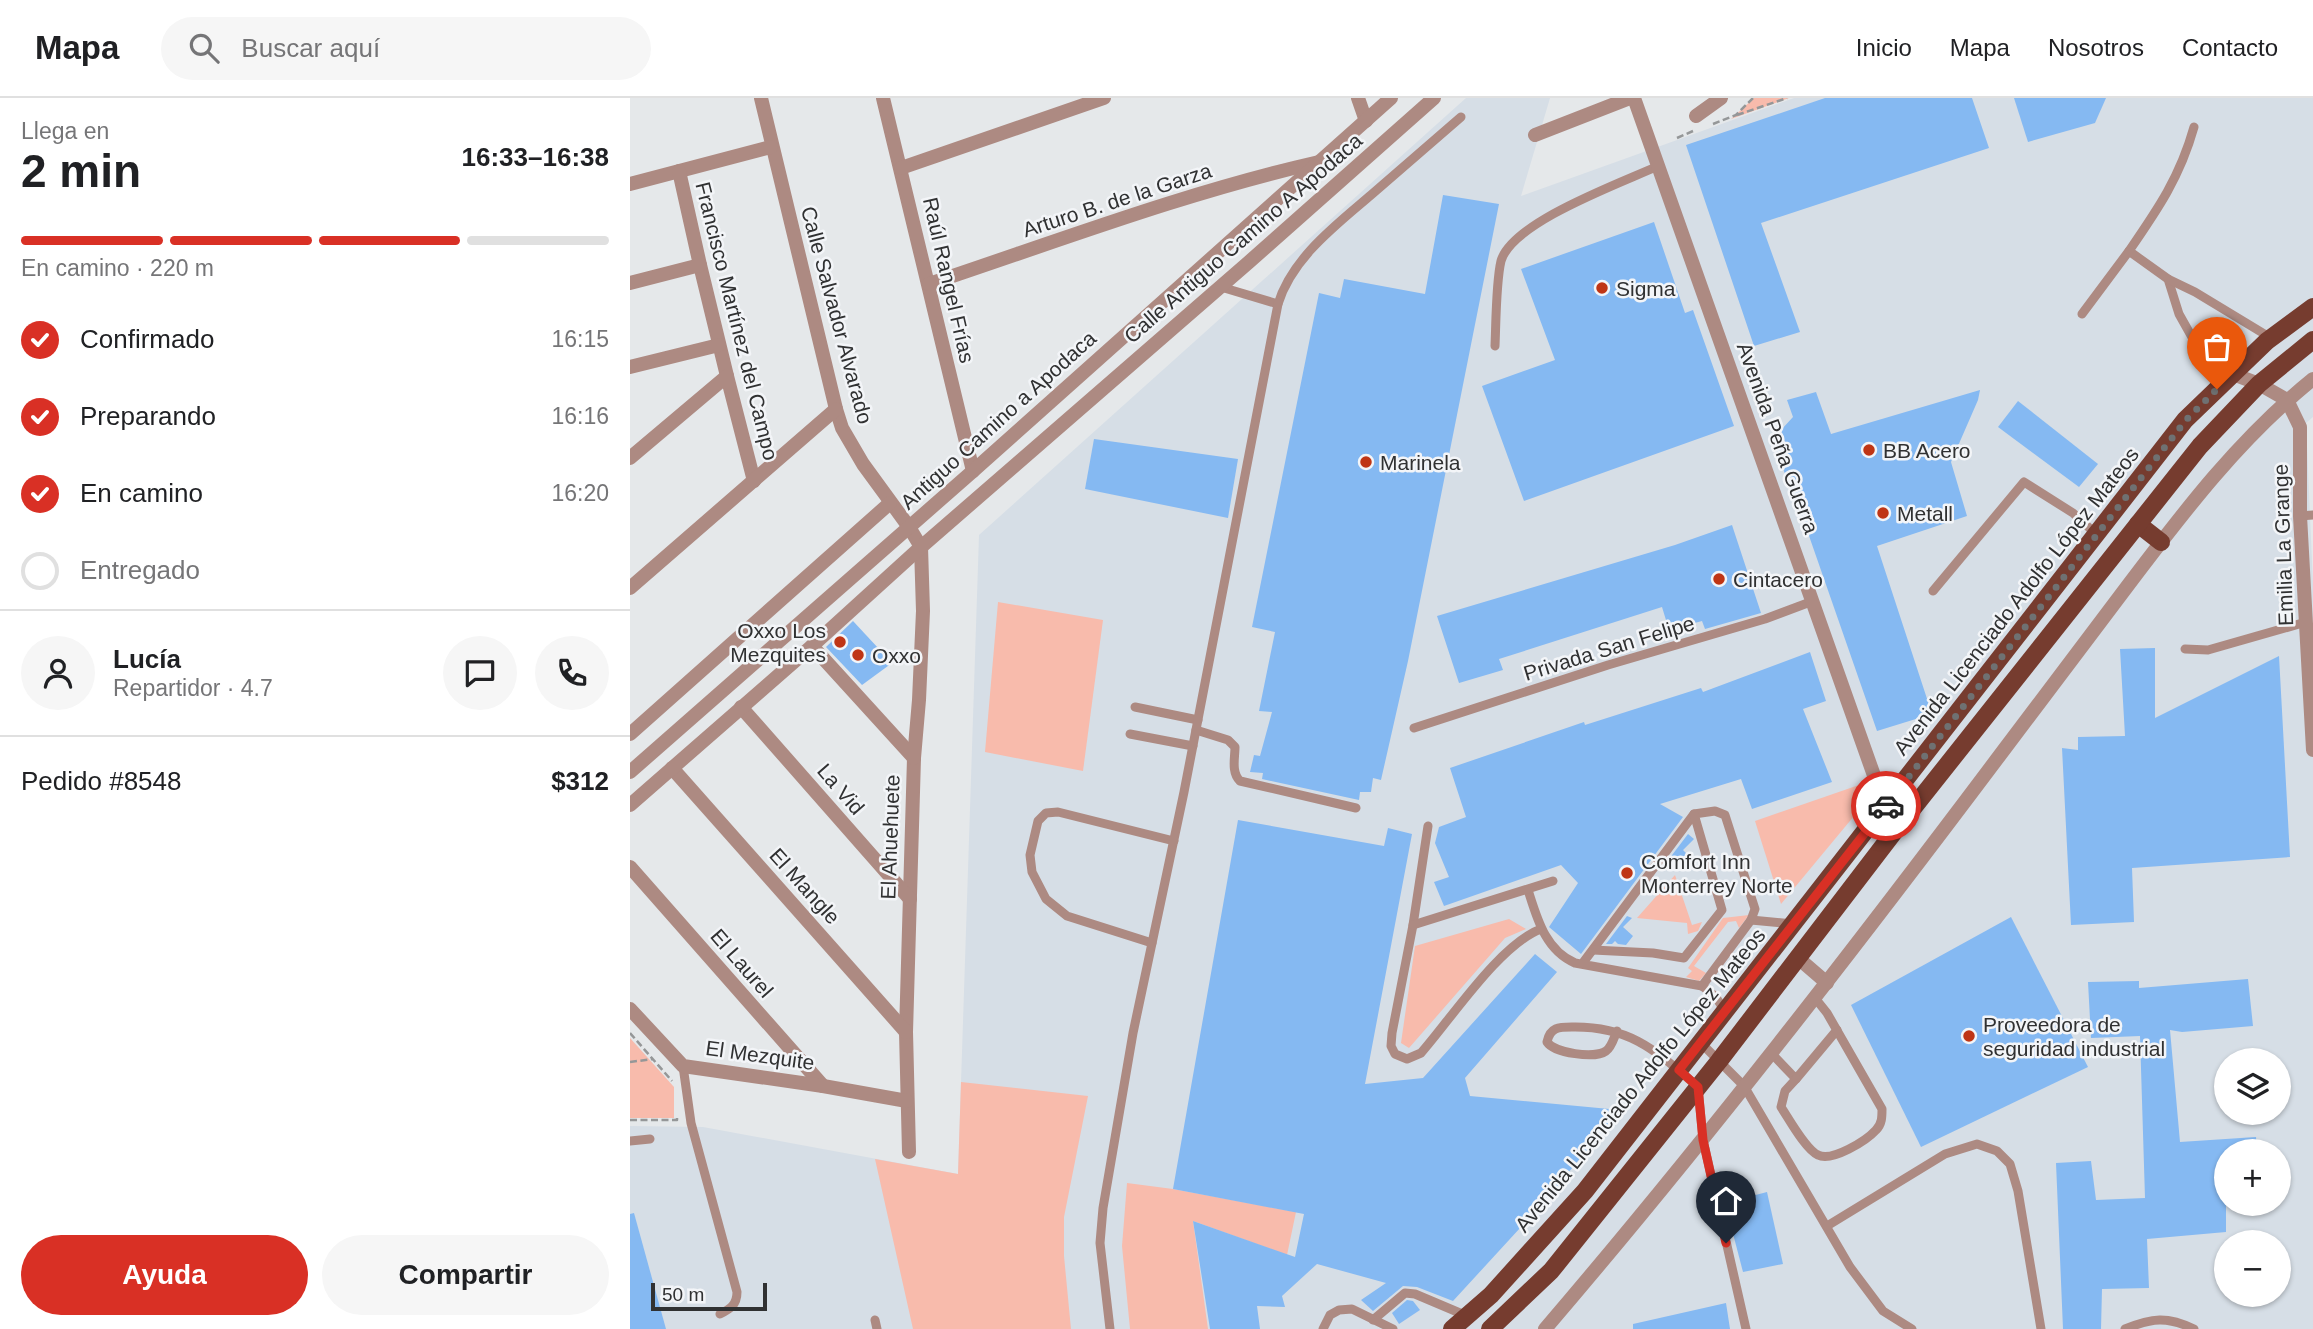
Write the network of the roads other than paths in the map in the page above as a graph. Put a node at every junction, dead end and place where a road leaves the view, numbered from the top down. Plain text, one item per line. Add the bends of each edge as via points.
1 (761, 98) edge
2 (883, 98) edge
3 (1104, 98) edge
4 (1358, 98) edge
5 (1391, 98) edge
6 (1434, 98) edge
7 (1632, 98) edge
8 (1721, 98) edge
9 (1696, 116) dead end
10 (1461, 117) dead end
11 (1366, 121) junction
12 (2194, 127) dead end
13 (1535, 135) dead end
14 (771, 146) junction
15 (1319, 162) junction
16 (1658, 166) junction
17 (901, 168) junction
18 (679, 171) junction
19 (630, 184) edge
20 (2129, 251) junction
21 (700, 265) junction
22 (2168, 279) junction
23 (630, 283) edge
24 (929, 284) junction
25 (1221, 287) junction
26 (1278, 304) junction
27 (2313, 307) edge
28 (2082, 314) dead end
29 (2271, 338) junction
30 (2313, 340) edge
31 (719, 345) junction
32 (1495, 346) dead end
33 (630, 367) edge
34 (2233, 374) junction
35 (727, 376) junction
36 (2313, 379) edge
37 (2259, 384) junction
38 (2287, 400) junction
39 (836, 409) junction
40 (2306, 425) edge
41 (630, 458) edge
42 (973, 471) junction
43 (754, 481) junction
44 (890, 503) junction
45 (2306, 515) edge
46 (2138, 524) junction
47 (909, 527) junction
48 (2096, 535) junction
49 (2161, 542) junction
50 (921, 547) junction
51 (630, 588) edge
52 (1933, 592) dead end
53 (1813, 601) junction
54 (2306, 621) junction
55 (813, 646) junction
56 (2185, 649) dead end
57 (741, 706) junction
58 (1135, 707) dead end
59 (1197, 725) junction
60 (1414, 728) dead end
61 (630, 734) edge
62 (1130, 734) dead end
63 (1193, 746) junction
64 (2313, 750) edge
65 (914, 758) junction
66 (672, 768) junction
67 (630, 772) edge
68 (630, 806) edge
69 (1356, 808) dead end
70 (1884, 808) junction
71 (1694, 814) junction
72 (1428, 826) dead end
73 (1894, 832) junction
74 (1174, 841) junction
75 (630, 867) edge
76 (1553, 881) dead end
77 (1528, 890) junction
78 (910, 899) junction
79 (1751, 920) junction
80 (1794, 924) junction
81 (1413, 925) junction
82 (1541, 929) junction
83 (1152, 943) junction
84 (1593, 950) junction
85 (1798, 958) junction
86 (1582, 964) junction
87 (1827, 983) junction
88 (1702, 986) junction
89 (1815, 998) junction
90 (630, 1009) edge
91 (1725, 1012) junction
92 (1837, 1030) junction
93 (1617, 1031) junction
94 (906, 1032) junction
95 (1701, 1043) junction
96 (1770, 1053) junction
97 (1719, 1061) junction
98 (683, 1066) junction
99 (1679, 1070) junction
100 (1796, 1079) junction
101 (823, 1086) junction
102 (1744, 1086) junction
103 (1698, 1087) junction
104 (907, 1101) junction
105 (650, 1139) dead end
106 (1703, 1140) junction
107 (630, 1141) edge
108 (909, 1152) dead end
109 (1826, 1226) junction
110 (720, 1314) dead end
111 (1467, 1316) junction
112 (1373, 1320) junction
113 (1110, 1329) edge
114 (1323, 1329) edge
115 (1393, 1329) edge
116 (1452, 1329) edge
117 (1490, 1329) edge
118 (1545, 1329) edge
119 (1746, 1329) edge
120 (1911, 1329) edge
121 (2041, 1329) edge
122 (2125, 1329) edge
123 (2194, 1329) edge

1 - 14 street, Calle Salvador Alvarado
2 - 17 street, Raúl Rangel Frías
3 - 17 street
4 - 11 street
5 - 11 street, Antiguo Camino a Apodaca
6 - 25 street, Calle Antiguo Camino A Apodaca
7 - 13 street
7 - 16 street, Avenida Peña Guerra
8 - 9 street
10 - 26 lane via 1310,251 1288,279
11 - 15 street, Antiguo Camino a Apodaca
12 - 20 lane via 2165,200
14 - 18 street
14 - 39 street, Calle Salvador Alvarado
15 - 24 street, Arturo B. de la Garza via 1210,191
15 - 42 street, Antiguo Camino a Apodaca
16 - 32 lane via 1546,217 1507,248 1501,262
16 - 53 street, Avenida Peña Guerra
17 - 24 street, Raúl Rangel Frías
18 - 19 street
18 - 21 street, Francisco Martínez del Campo
20 - 22 lane
20 - 28 lane
21 - 23 street
21 - 31 street, Francisco Martínez del Campo
22 - 29 lane
22 - 34 lane via 2179,314 2203,355
24 - 42 street, Raúl Rangel Frías
25 - 26 lane
25 - 50 street, Calle Antiguo Camino A Apodaca
26 - 59 lane
27 - 29 main road, Avenida Licenciado Adolfo López Mateos
29 - 34 main road, Avenida Licenciado Adolfo López Mateos
30 - 37 main road
31 - 33 street
31 - 35 street, Francisco Martínez del Campo
34 - 37 street
34 - 48 main road, Avenida Licenciado Adolfo López Mateos via 2186,420
35 - 41 street
35 - 43 street, Francisco Martínez del Campo
36 - 38 street
37 - 38 street
37 - 46 main road via 2200,446
38 - 40 street, Emilia La Grange
38 - 49 street via 2241,443
39 - 43 street
39 - 44 street, Calle Salvador Alvarado via 849,440
40 - 45 street, Emilia La Grange
42 - 47 street, Antiguo Camino a Apodaca
43 - 51 street
44 - 47 street, Calle Salvador Alvarado
44 - 61 street
45 - 54 street, Emilia La Grange
46 - 49 main road
46 - 73 main road
47 - 50 street, El Ahuehuete
47 - 67 street, Antiguo Camino a Apodaca
48 - 52 lane via 2073,513 2024,482
48 - 70 main road, Avenida Licenciado Adolfo López Mateos
49 - 87 street
50 - 55 street, Calle Antiguo Camino A Apodaca
50 - 65 street, El Ahuehuete via 923,611
53 - 60 lane, Privada San Felipe
53 - 70 street, Avenida Peña Guerra
54 - 56 lane via 2208,650
54 - 64 street, Emilia La Grange
55 - 57 street, Calle Antiguo Camino A Apodaca
55 - 65 street
57 - 66 street, Calle Antiguo Camino A Apodaca
57 - 78 street, La Vid
58 - 59 lane
59 - 63 lane
59 - 69 lane via 1236,747 1234,770 1240,781
62 - 63 lane
63 - 74 lane
65 - 78 street, El Ahuehuete
66 - 68 street, Calle Antiguo Camino A Apodaca
66 - 94 street, El Mangle
70 - 73 street, Avenida Peña Guerra
70 - 80 main road, Avenida Licenciado Adolfo López Mateos
71 - 79 lane via 1715,811 1725,815 1755,905
71 - 84 lane
71 - 84 lane via 1722,910 1684,958
72 - 81 lane
73 - 85 main road
74 - 83 lane
74 - 83 lane via 1058,812 1046,813 1038,821 1030,855 1032,872 1046,899 1067,916
75 - 101 street, El Laurel
76 - 77 lane
77 - 81 lane
77 - 82 lane
78 - 94 street, El Ahuehuete
79 - 80 lane
79 - 88 lane
80 - 91 main road, Avenida Licenciado Adolfo López Mateos
81 - 82 lane via 1392,1033 1392,1050 1401,1058 1421,1054 1500,958 1516,942
82 - 86 lane via 1564,956
83 - 113 lane via 1103,1208 1100,1244
84 - 86 lane
85 - 87 street
85 - 97 main road
86 - 88 lane
87 - 89 street
88 - 91 lane
89 - 92 lane
89 - 96 street
90 - 98 street, El Mezquite
91 - 95 main road, Avenida Licenciado Adolfo López Mateos
92 - 100 lane
92 - 100 lane via 1882,1110 1876,1130 1842,1153 1827,1158 1815,1154 1781,1107 1785,1091
93 - 93 lane via 1555,1028 1547,1042 1567,1053 1602,1054
93 - 99 lane via 1640,1041
94 - 104 street, El Ahuehuete
95 - 97 lane
95 - 99 main road, Avenida Licenciado Adolfo López Mateos
96 - 100 lane
96 - 102 street
97 - 102 lane
97 - 103 main road
98 - 101 street, El Mezquite
98 - 110 lane via 691,1123 737,1292 733,1307
99 - 103 lane
99 - 111 main road, Avenida Licenciado Adolfo López Mateos via 1585,1191
101 - 104 street, El Mezquite
102 - 106 street
102 - 109 lane
103 - 106 lane
103 - 117 main road via 1551,1271
104 - 108 street, El Ahuehuete
105 - 107 lane
106 - 118 street
106 - 119 lane
109 - 120 lane via 1883,1311
109 - 121 lane via 1945,1154 1977,1144 1997,1151 2010,1164 2018,1191
111 - 112 lane via 1405,1293
111 - 116 main road, Avenida Licenciado Adolfo López Mateos
112 - 114 lane via 1345,1308 1330,1315
112 - 115 lane
122 - 123 lane via 2165,1319

